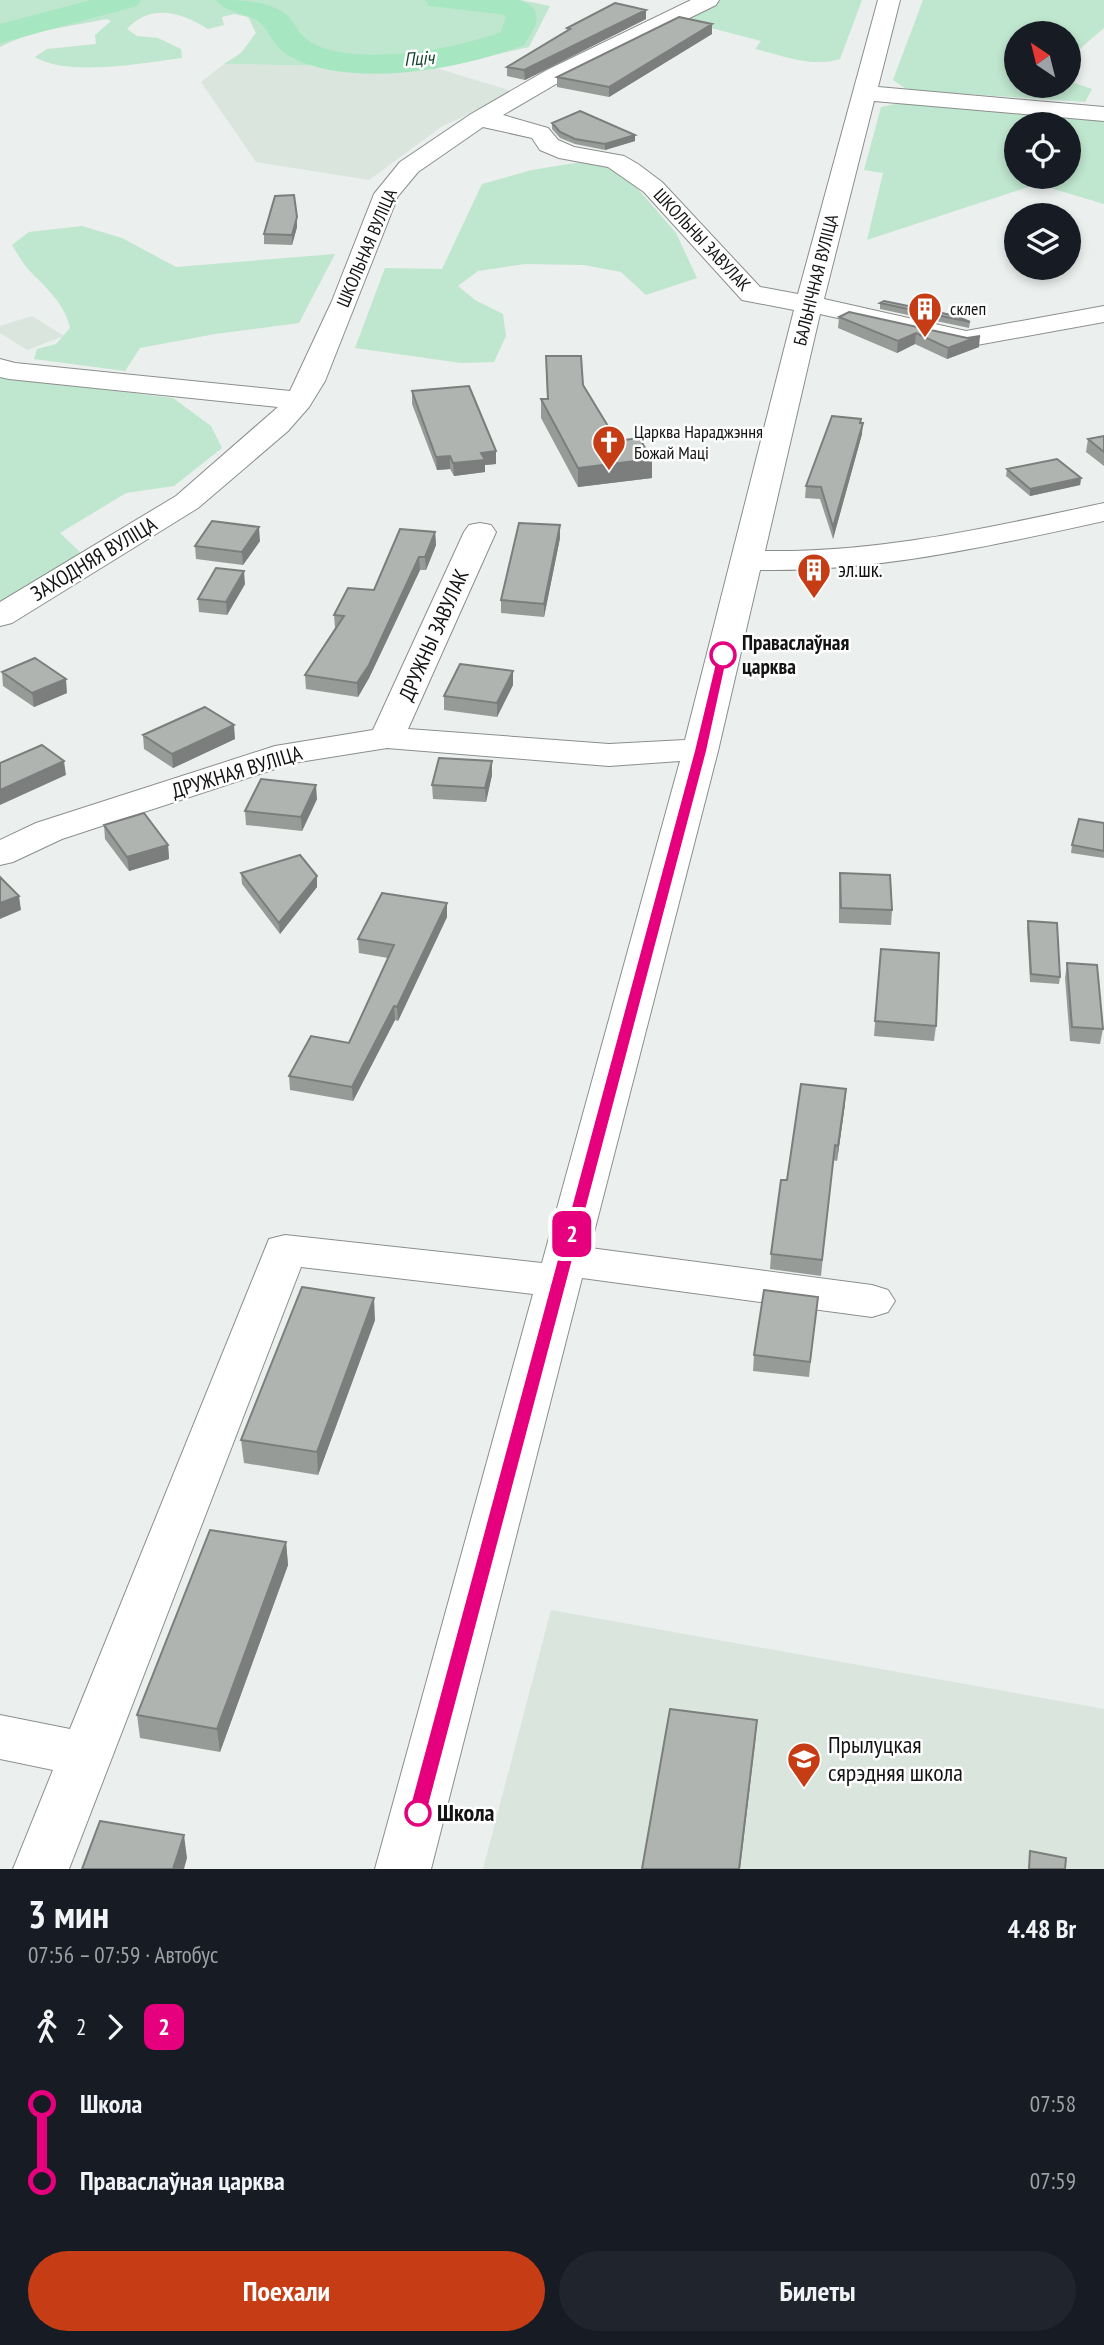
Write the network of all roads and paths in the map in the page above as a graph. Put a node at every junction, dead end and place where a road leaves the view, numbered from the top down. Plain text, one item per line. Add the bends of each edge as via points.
1 (708, 0) edge
2 (889, 0) edge
3 (863, 93) junction
4 (1104, 114) edge
5 (479, 119) junction
6 (809, 304) junction
7 (1104, 314) edge
8 (0, 367) edge
9 (299, 401) junction
10 (190, 499) joint
11 (1104, 512) edge
12 (480, 532) dead end
13 (745, 560) junction
14 (0, 616) edge
15 (387, 738) junction
16 (700, 751) junction
17 (0, 854) edge
18 (562, 1270) junction
19 (872, 1301) dead end
20 (0, 1737) edge
21 (86, 1755) junction
22 (41, 1869) edge
23 (403, 1869) edge

1 - 5 street, ШКОЛЬНАЯ ВУЛІЦА via 555,75
2 - 3 street, БАЛЬНІЧНАЯ ВУЛІЦА
3 - 4 street
3 - 6 street, БАЛЬНІЧНАЯ ВУЛІЦА
5 - 6 street, ШКОЛЬНЫ ЗАВУЛАК via 540,133 549,145 568,153 615,161 653,187 751,294
5 - 9 street, ШКОЛЬНАЯ ВУЛІЦА via 409,167 386,194 345,301
6 - 7 street, ШКОЛЬНЫ ЗАВУЛАК via 966,339
6 - 13 street, БАЛЬНІЧНАЯ ВУЛІЦА
8 - 9 street
9 - 10 street, ШКОЛЬНАЯ ВУЛІЦА via 278,425
10 - 14 street, ЗАХОДНЯЯ ВУЛІЦА
11 - 13 street via 1001,534 828,561
12 - 15 street, ДРУЖНЫ ЗАВУЛАК
13 - 16 street, БАЛЬНІЧНАЯ ВУЛІЦА
15 - 16 street, ДРУЖНАЯ ВУЛІЦА via 609,755
15 - 17 street, ДРУЖНАЯ ВУЛІЦА via 288,753 49,831
16 - 18 street, БАЛЬНІЧНАЯ ВУЛІЦА
18 - 19 street
18 - 21 street via 285,1250
18 - 23 street
20 - 21 street
21 - 22 street

